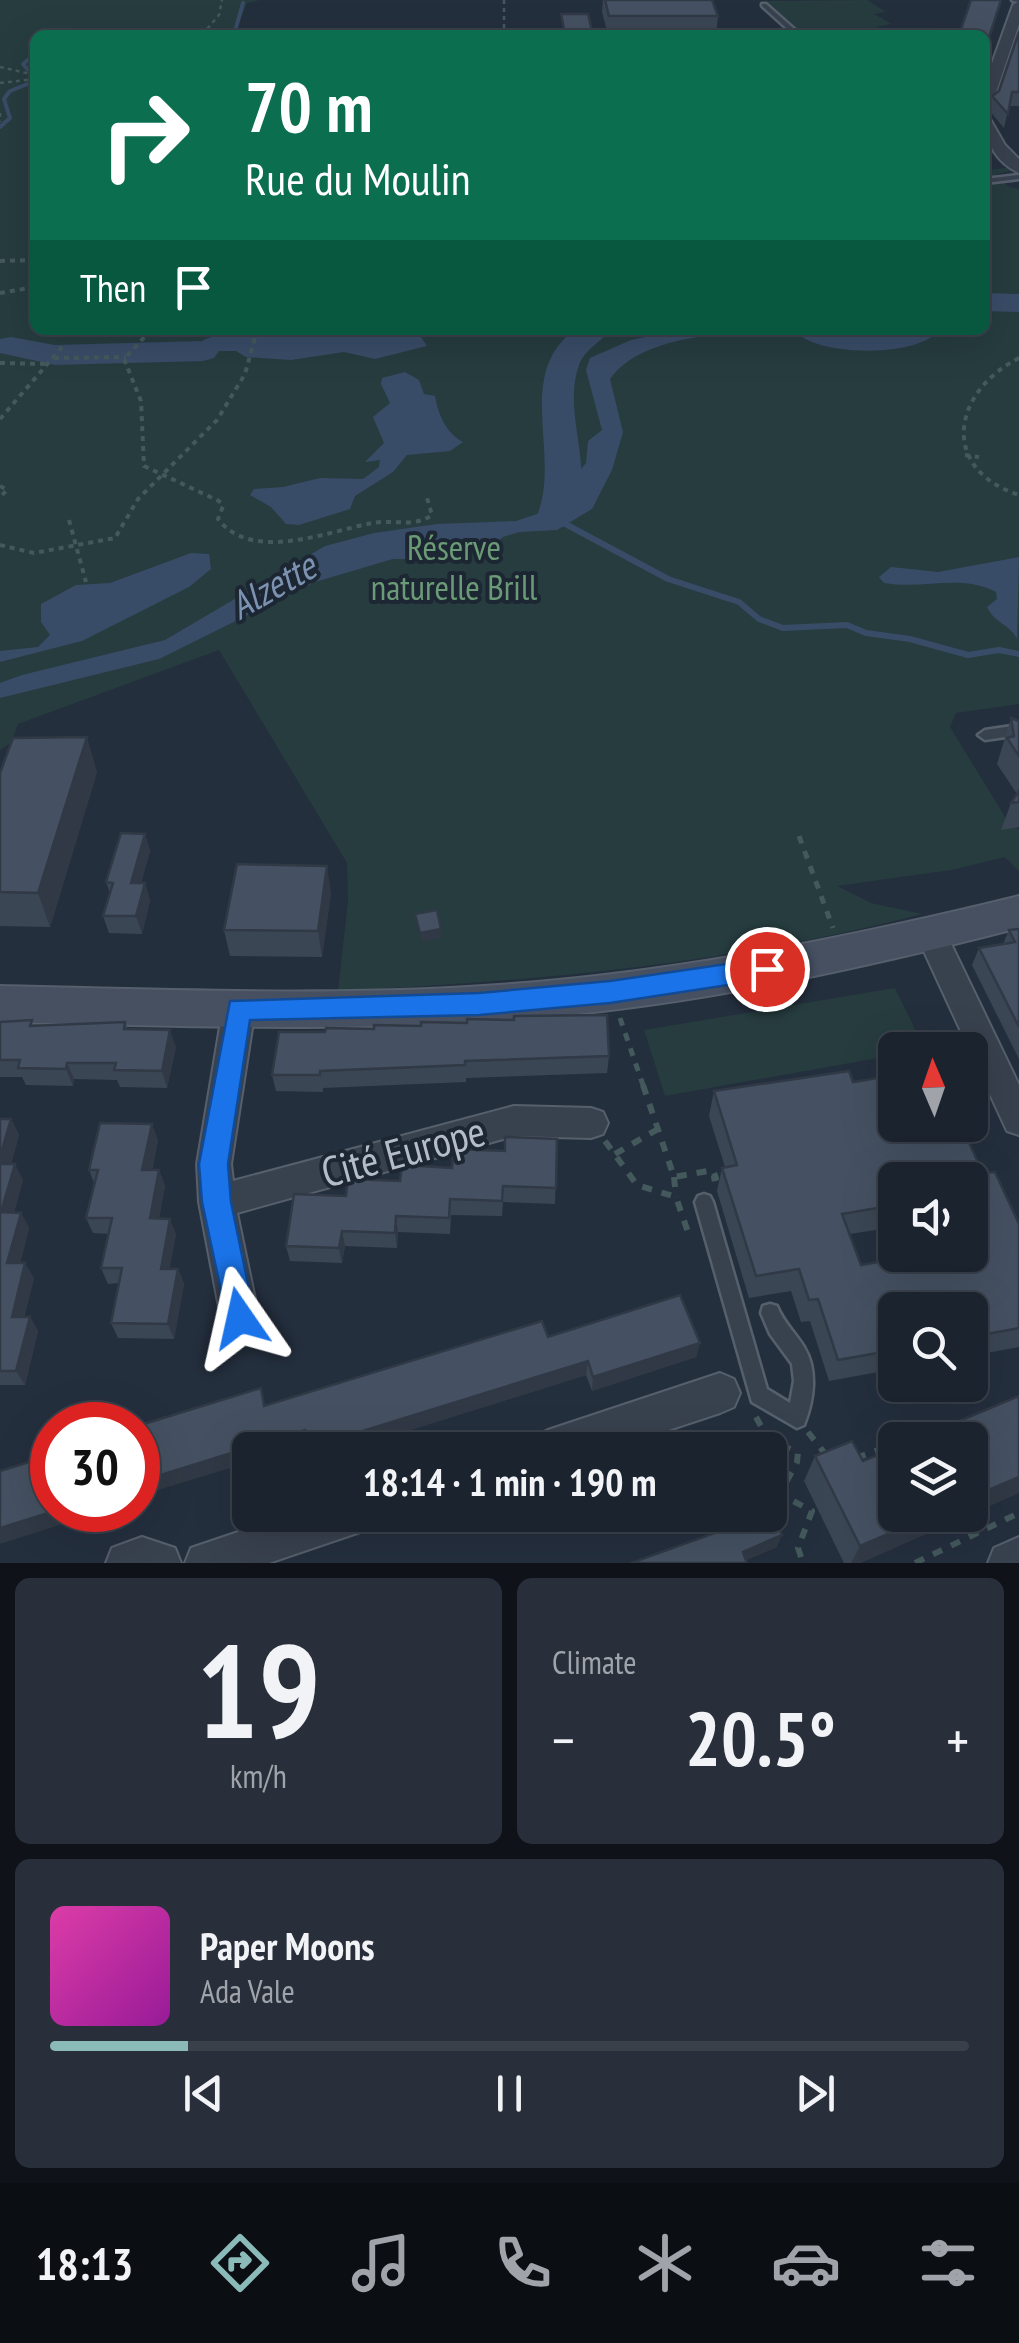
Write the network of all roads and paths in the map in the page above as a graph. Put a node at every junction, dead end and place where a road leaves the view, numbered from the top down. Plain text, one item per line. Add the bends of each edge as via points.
1 (222, 0) edge
2 (504, 0) edge
3 (1018, 2) edge
4 (764, 5) dead end
5 (206, 30) edge
6 (504, 30) edge
7 (792, 30) edge
8 (0, 67) edge
9 (30, 76) edge
10 (30, 78) edge
11 (0, 82) edge
12 (990, 89) edge
13 (0, 114) edge
14 (0, 122) edge
15 (990, 132) edge
16 (1019, 168) edge
17 (1019, 177) edge
18 (990, 180) edge
19 (30, 260) edge
20 (0, 261) edge
21 (30, 288) edge
22 (0, 293) edge
23 (146, 335) edge
24 (255, 335) edge
25 (62, 347) dead end
26 (126, 356) junction
27 (53, 358) junction
28 (1019, 358) edge
29 (0, 363) edge
30 (47, 364) junction
31 (0, 419) edge
32 (965, 454) junction
33 (980, 457) dead end
34 (161, 476) junction
35 (0, 486) edge
36 (1019, 495) edge
37 (0, 497) edge
38 (428, 498) dead end
39 (69, 520) dead end
40 (0, 545) edge
41 (74, 545) junction
42 (86, 582) dead end
43 (1019, 730) edge
44 (985, 735) dead end
45 (799, 836) dead end
46 (1019, 912) edge
47 (930, 934) junction
48 (845, 954) junction
49 (610, 992) junction
50 (0, 1004) edge
51 (239, 1009) junction
52 (1019, 1120) edge
53 (591, 1123) joint
54 (658, 1129) junction
55 (616, 1154) junction
56 (674, 1177) junction
57 (692, 1182) dead end
58 (676, 1196) junction
59 (217, 1202) junction
60 (704, 1202) dead end
61 (693, 1248) dead end
62 (770, 1313) dead end
63 (240, 1318) dead end
64 (740, 1386) junction
65 (798, 1418) junction
66 (602, 1432) edge
67 (878, 1448) edge
68 (1019, 1513) edge
69 (300, 1532) edge
70 (1019, 1558) edge
71 (127, 1563) edge
72 (160, 1563) edge
73 (206, 1563) edge
74 (802, 1563) edge
75 (915, 1563) edge
76 (1010, 1563) edge

1 - 5 path
2 - 6 path
3 - 12 street
4 - 7 lane
8 - 9 path
10 - 11 path
13 - 14 path
15 - 16 street
17 - 18 lane
19 - 20 path
21 - 22 path
23 - 26 path
24 - 34 path via 245,374 217,420
25 - 27 path
26 - 27 path
26 - 34 path via 141,401 144,466
27 - 30 path
28 - 32 path via 993,368 978,384 969,402
29 - 30 path
30 - 31 path
32 - 33 path
32 - 36 path via 978,476
34 - 38 path via 223,506 218,519 233,537 294,542 372,523 422,522 432,514
34 - 41 path via 138,498 115,538
35 - 37 path via 6,490
39 - 41 path
40 - 41 path via 34,552
41 - 42 path
43 - 44 lane
45 - 48 path
46 - 47 main road
47 - 48 main road
47 - 52 street
48 - 49 main road
49 - 51 main road via 479,1004
49 - 54 path
50 - 51 main road
51 - 59 street via 214,1164
53 - 55 path
53 - 59 street, Cité Europe via 514,1122
54 - 55 path
54 - 56 path
55 - 58 path via 637,1185
56 - 57 path via 714,1170 716,1178
56 - 58 path
58 - 61 path
59 - 63 street
60 - 64 lane
62 - 65 lane via 802,1360
64 - 65 lane
64 - 66 street
64 - 74 path via 764,1439 798,1452 780,1494 812,1511 798,1548
65 - 67 path via 823,1453 839,1458
68 - 75 path
69 - 73 street
70 - 76 street
71 - 72 street

